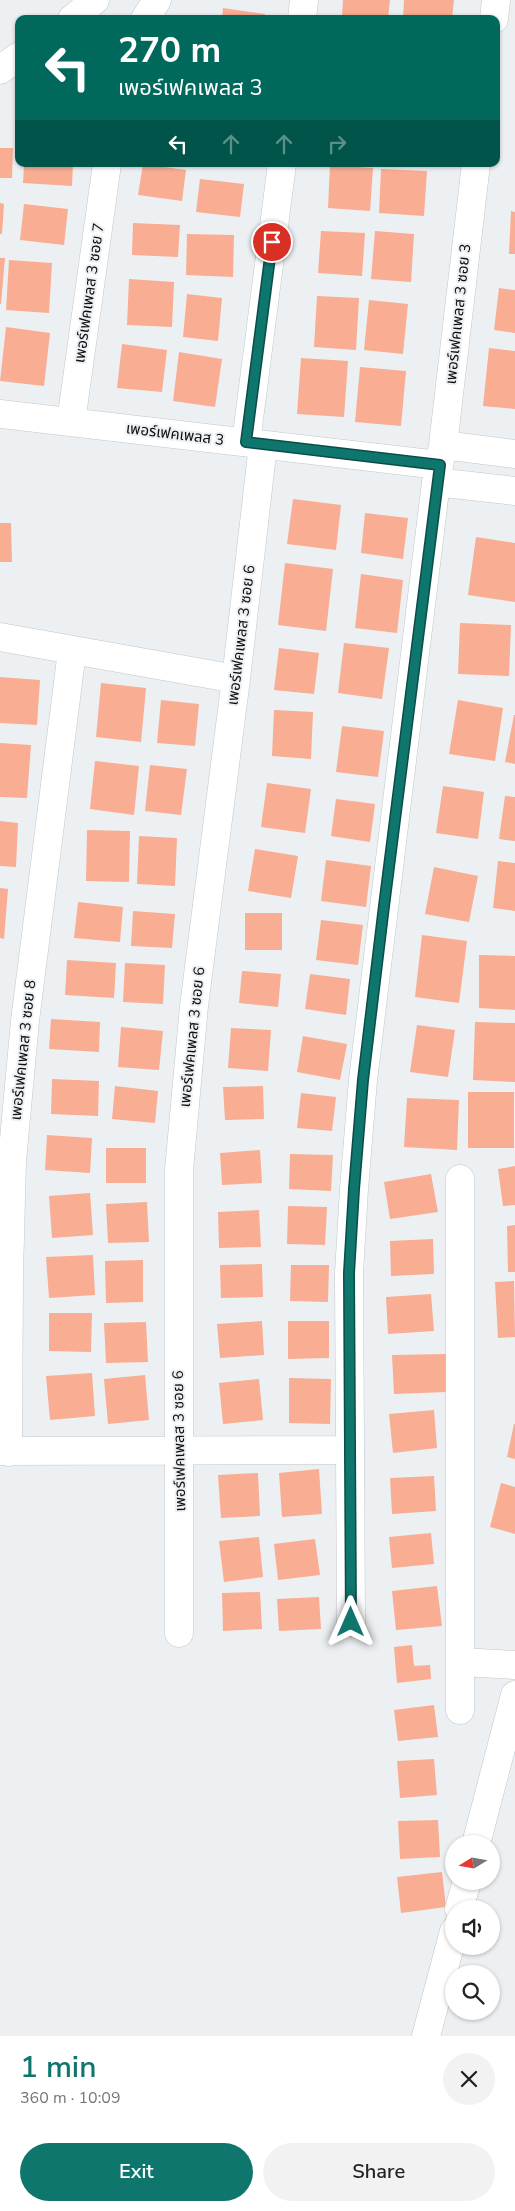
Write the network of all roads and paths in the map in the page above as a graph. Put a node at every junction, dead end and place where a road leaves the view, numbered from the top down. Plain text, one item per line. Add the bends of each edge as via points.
1 (95, 0) edge
2 (157, 0) edge
3 (304, 0) edge
4 (496, 0) edge
5 (77, 15) edge
6 (148, 15) edge
7 (302, 15) edge
8 (494, 15) edge
9 (15, 59) edge
10 (0, 70) edge
11 (106, 167) edge
12 (282, 167) edge
13 (476, 167) edge
14 (0, 414) edge
15 (71, 422) junction
16 (255, 443) junction
17 (515, 454) edge
18 (440, 464) junction
19 (515, 491) edge
20 (0, 637) edge
21 (72, 651) junction
22 (236, 679) junction
23 (460, 1179) dead end
24 (350, 1450) junction
25 (4, 1452) edge
26 (178, 1452) junction
27 (351, 1622) dead end
28 (179, 1632) dead end
29 (462, 1662) junction
30 (515, 1664) edge
31 (515, 1695) edge
32 (460, 1710) dead end
33 (478, 1835) edge
34 (448, 1955) edge
35 (426, 2036) edge

1 - 5 street
2 - 6 street
3 - 7 street
4 - 8 street
9 - 10 street
11 - 15 street, เพอร์เฟคเพลส 3 ซอย 7
12 - 16 street, เพอร์เฟคเพลส 3 ซอย 6
13 - 18 street, เพอร์เฟคเพลส 3 ซอย 3
14 - 15 street, เพอร์เฟคเพลส 3
15 - 16 street, เพอร์เฟคเพลส 3
16 - 18 street, เพอร์เฟคเพลส 3
16 - 22 street, เพอร์เฟคเพลส 3 ซอย 6
17 - 18 street, เพอร์เฟคเพลส 3
18 - 19 street, เพอร์เฟคเพลส 3
18 - 24 street, เพอร์เฟคเพลส 3 ซอย 3 via 363,1080 349,1273
20 - 21 street
21 - 22 street
21 - 25 street, เพอร์เฟคเพลส 3 ซอย 8 via 25,1021 12,1161
22 - 26 street, เพอร์เฟคเพลส 3 ซอย 6 via 194,1006 178,1170
23 - 29 street
24 - 26 street
24 - 27 street, เพอร์เฟคเพลส 3 ซอย 3
25 - 26 street
26 - 28 street, เพอร์เฟคเพลส 3 ซอย 6
29 - 30 street
29 - 32 street
31 - 33 street
34 - 35 street

